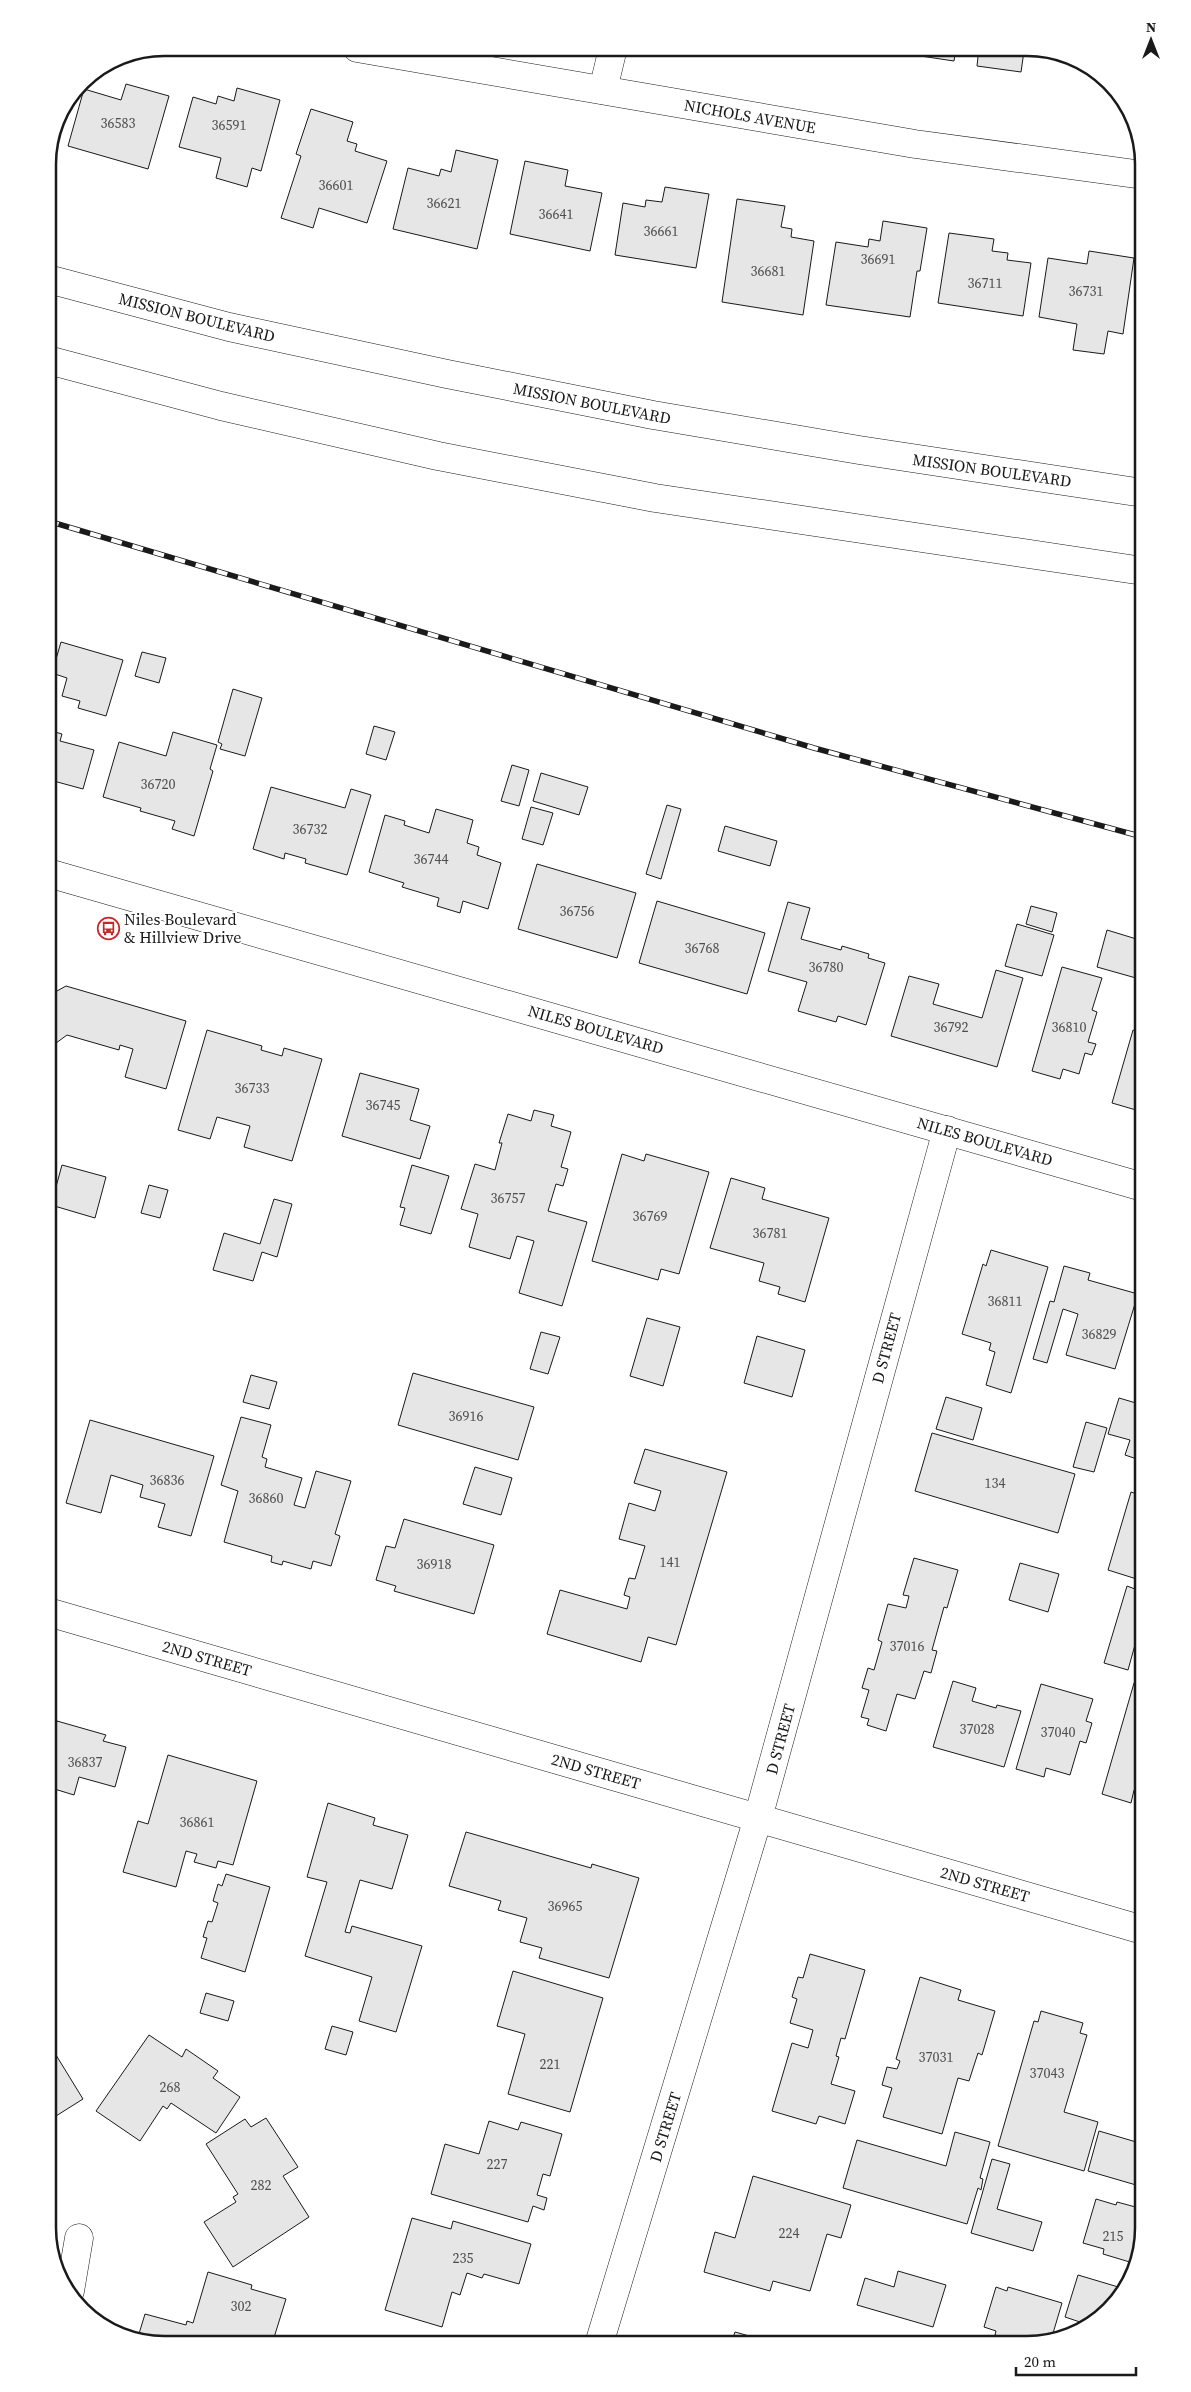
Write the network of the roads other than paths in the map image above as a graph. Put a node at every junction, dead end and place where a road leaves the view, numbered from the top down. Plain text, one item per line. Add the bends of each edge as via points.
1 (405, 56) edge
2 (610, 56) edge
3 (603, 90) junction
4 (1135, 174) edge
5 (56, 281) edge
6 (56, 362) edge
7 (1135, 491) edge
8 (1135, 571) edge
9 (56, 875) edge
10 (947, 1130) junction
11 (1135, 1184) edge
12 (56, 1614) edge
13 (758, 1818) junction
14 (1135, 1927) edge
15 (80, 2238) dead end
16 (72, 2283) edge
17 (601, 2336) edge

1 - 3 main road, NICHOLS AVENUE
2 - 3 main road
3 - 4 main road, NICHOLS AVENUE via 915,144
5 - 7 main road, MISSION BOULEVARD via 229,327 643,413 859,450
6 - 8 main road via 222,406 438,456 655,498
9 - 10 main road, NILES BOULEVARD
10 - 11 main road, NILES BOULEVARD
10 - 13 main road, D STREET
12 - 13 main road, 2ND STREET
13 - 14 main road, 2ND STREET
13 - 17 main road, D STREET
15 - 16 main road

